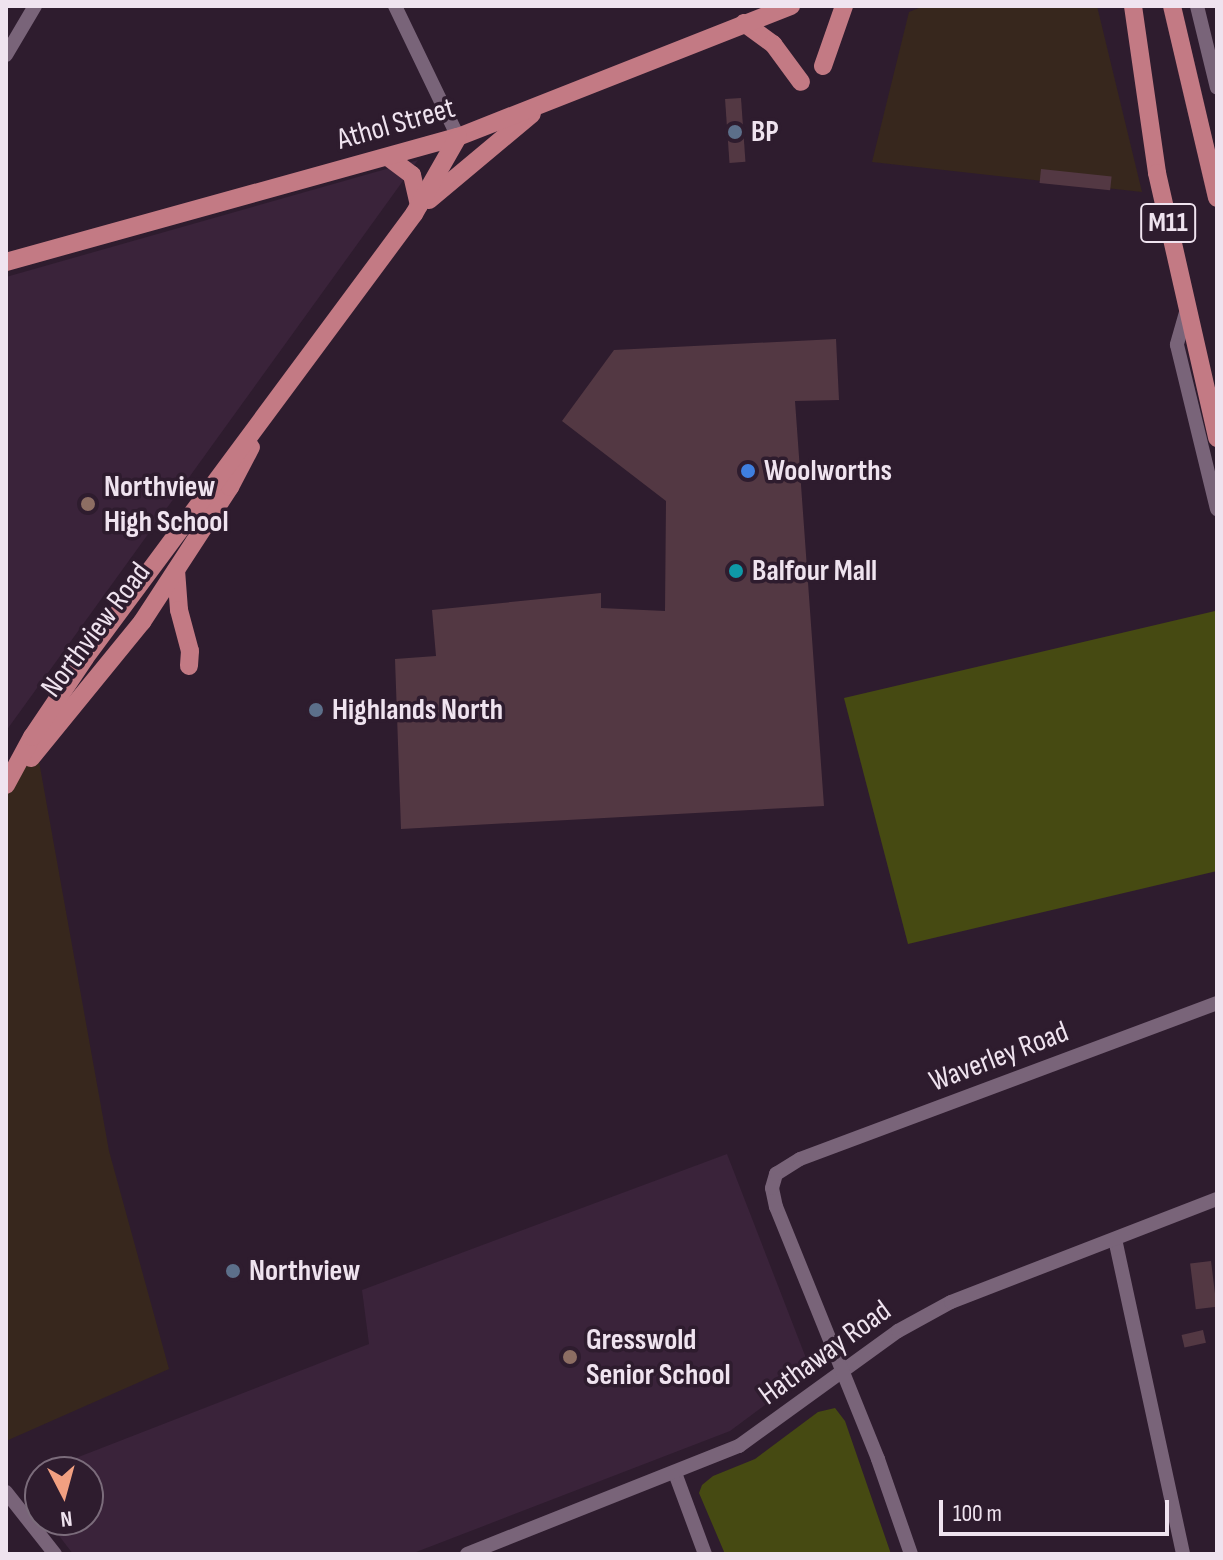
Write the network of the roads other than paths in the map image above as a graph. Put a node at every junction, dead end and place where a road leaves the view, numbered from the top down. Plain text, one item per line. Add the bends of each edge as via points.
1 (35, 6) edge
2 (395, 6) edge
3 (791, 6) edge
4 (844, 6) edge
5 (1133, 6) edge
6 (1172, 6) edge
7 (1197, 6) edge
8 (744, 23) junction
9 (6, 55) edge
10 (823, 66) dead end
11 (801, 82) dead end
12 (1217, 88) edge
13 (536, 108) junction
14 (458, 137) junction
15 (388, 157) junction
16 (1217, 198) edge
17 (417, 210) junction
18 (6, 262) edge
19 (1187, 309) junction
20 (267, 416) junction
21 (1217, 438) edge
22 (1217, 509) edge
23 (176, 570) junction
24 (189, 666) dead end
25 (6, 787) edge
26 (1217, 1003) edge
27 (1217, 1199) edge
28 (1115, 1239) junction
29 (842, 1370) junction
30 (675, 1473) junction
31 (6, 1492) edge
32 (55, 1554) edge
33 (467, 1554) edge
34 (705, 1554) edge
35 (911, 1554) edge
36 (1183, 1554) edge

1 - 9 street
2 - 14 street
3 - 8 main road, Athol Street
4 - 10 main road
5 - 19 main road, M11 via 1157,173
6 - 16 main road, M11
7 - 12 street
8 - 11 main road via 773,44
8 - 13 main road, Athol Street
13 - 14 main road, Athol Street
13 - 17 main road
14 - 15 main road, Athol Street
14 - 17 main road, Northview Road
15 - 17 main road via 412,175
15 - 18 main road, Athol Street
17 - 20 main road, Northview Road
19 - 21 main road, M11
19 - 22 street via 1177,345
20 - 23 main road, Northview Road via 230,487
20 - 25 main road, Northview Road via 223,467 85,658
23 - 24 main road
23 - 25 main road, Northview Road via 133,635
26 - 29 street, Waverley Road via 800,1159 776,1174 773,1197
27 - 28 street, Hathaway Road
28 - 29 street, Hathaway Road via 924,1315
28 - 36 street
29 - 30 street, Hathaway Road via 739,1446
29 - 35 street
30 - 33 street, Hathaway Road
30 - 34 street
31 - 32 street

